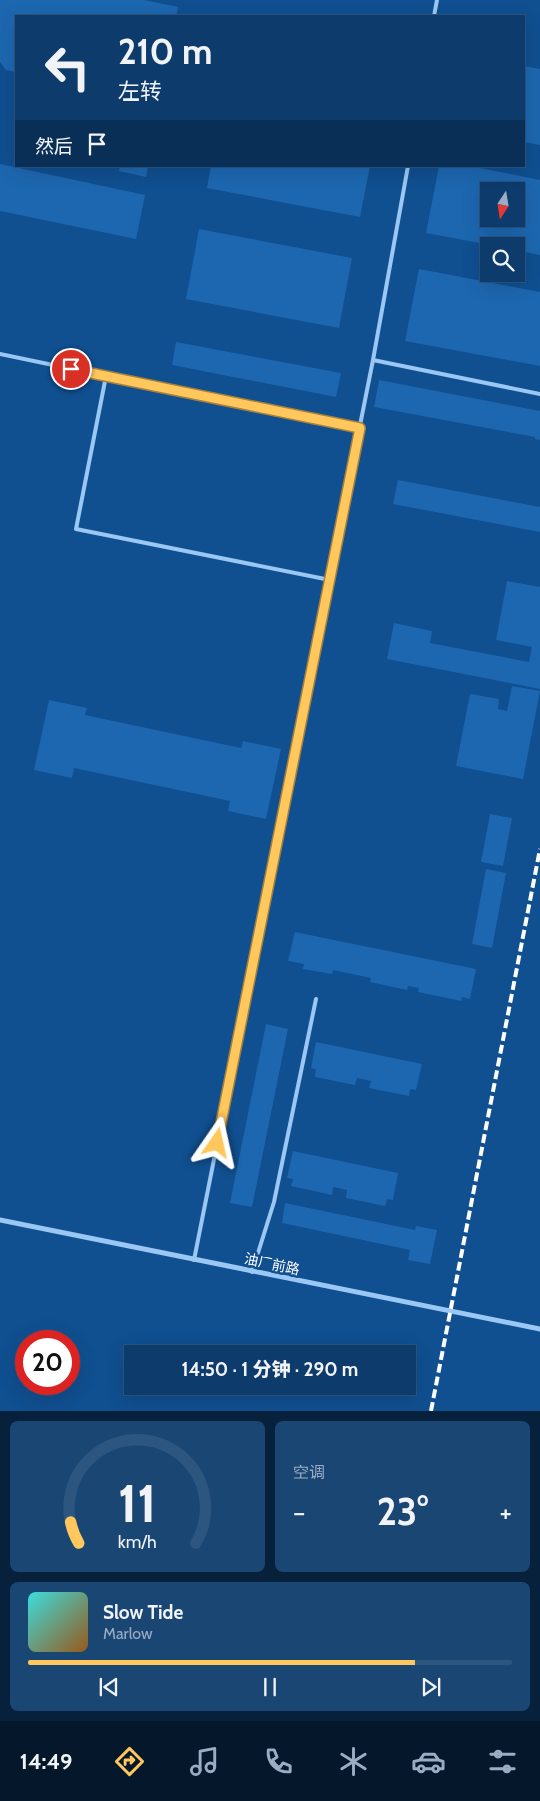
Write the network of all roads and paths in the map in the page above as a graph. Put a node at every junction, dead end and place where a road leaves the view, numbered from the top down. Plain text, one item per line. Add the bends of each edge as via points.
1 (437, 0) edge
2 (434, 15) edge
3 (408, 167) edge
4 (0, 354) edge
5 (373, 360) junction
6 (106, 376) junction
7 (540, 394) edge
8 (360, 428) junction
9 (330, 580) junction
10 (316, 999) dead end
11 (0, 1220) edge
12 (194, 1260) junction
13 (252, 1272) junction
14 (540, 1329) edge

1 - 2 lane
3 - 5 lane
4 - 6 lane
5 - 7 lane
5 - 8 lane
6 - 8 lane
6 - 9 lane via 76,529
8 - 9 lane
9 - 12 lane
10 - 13 lane via 274,1202
11 - 12 street, 油厂前路
12 - 13 street, 油厂前路
13 - 14 street, 油厂前路

